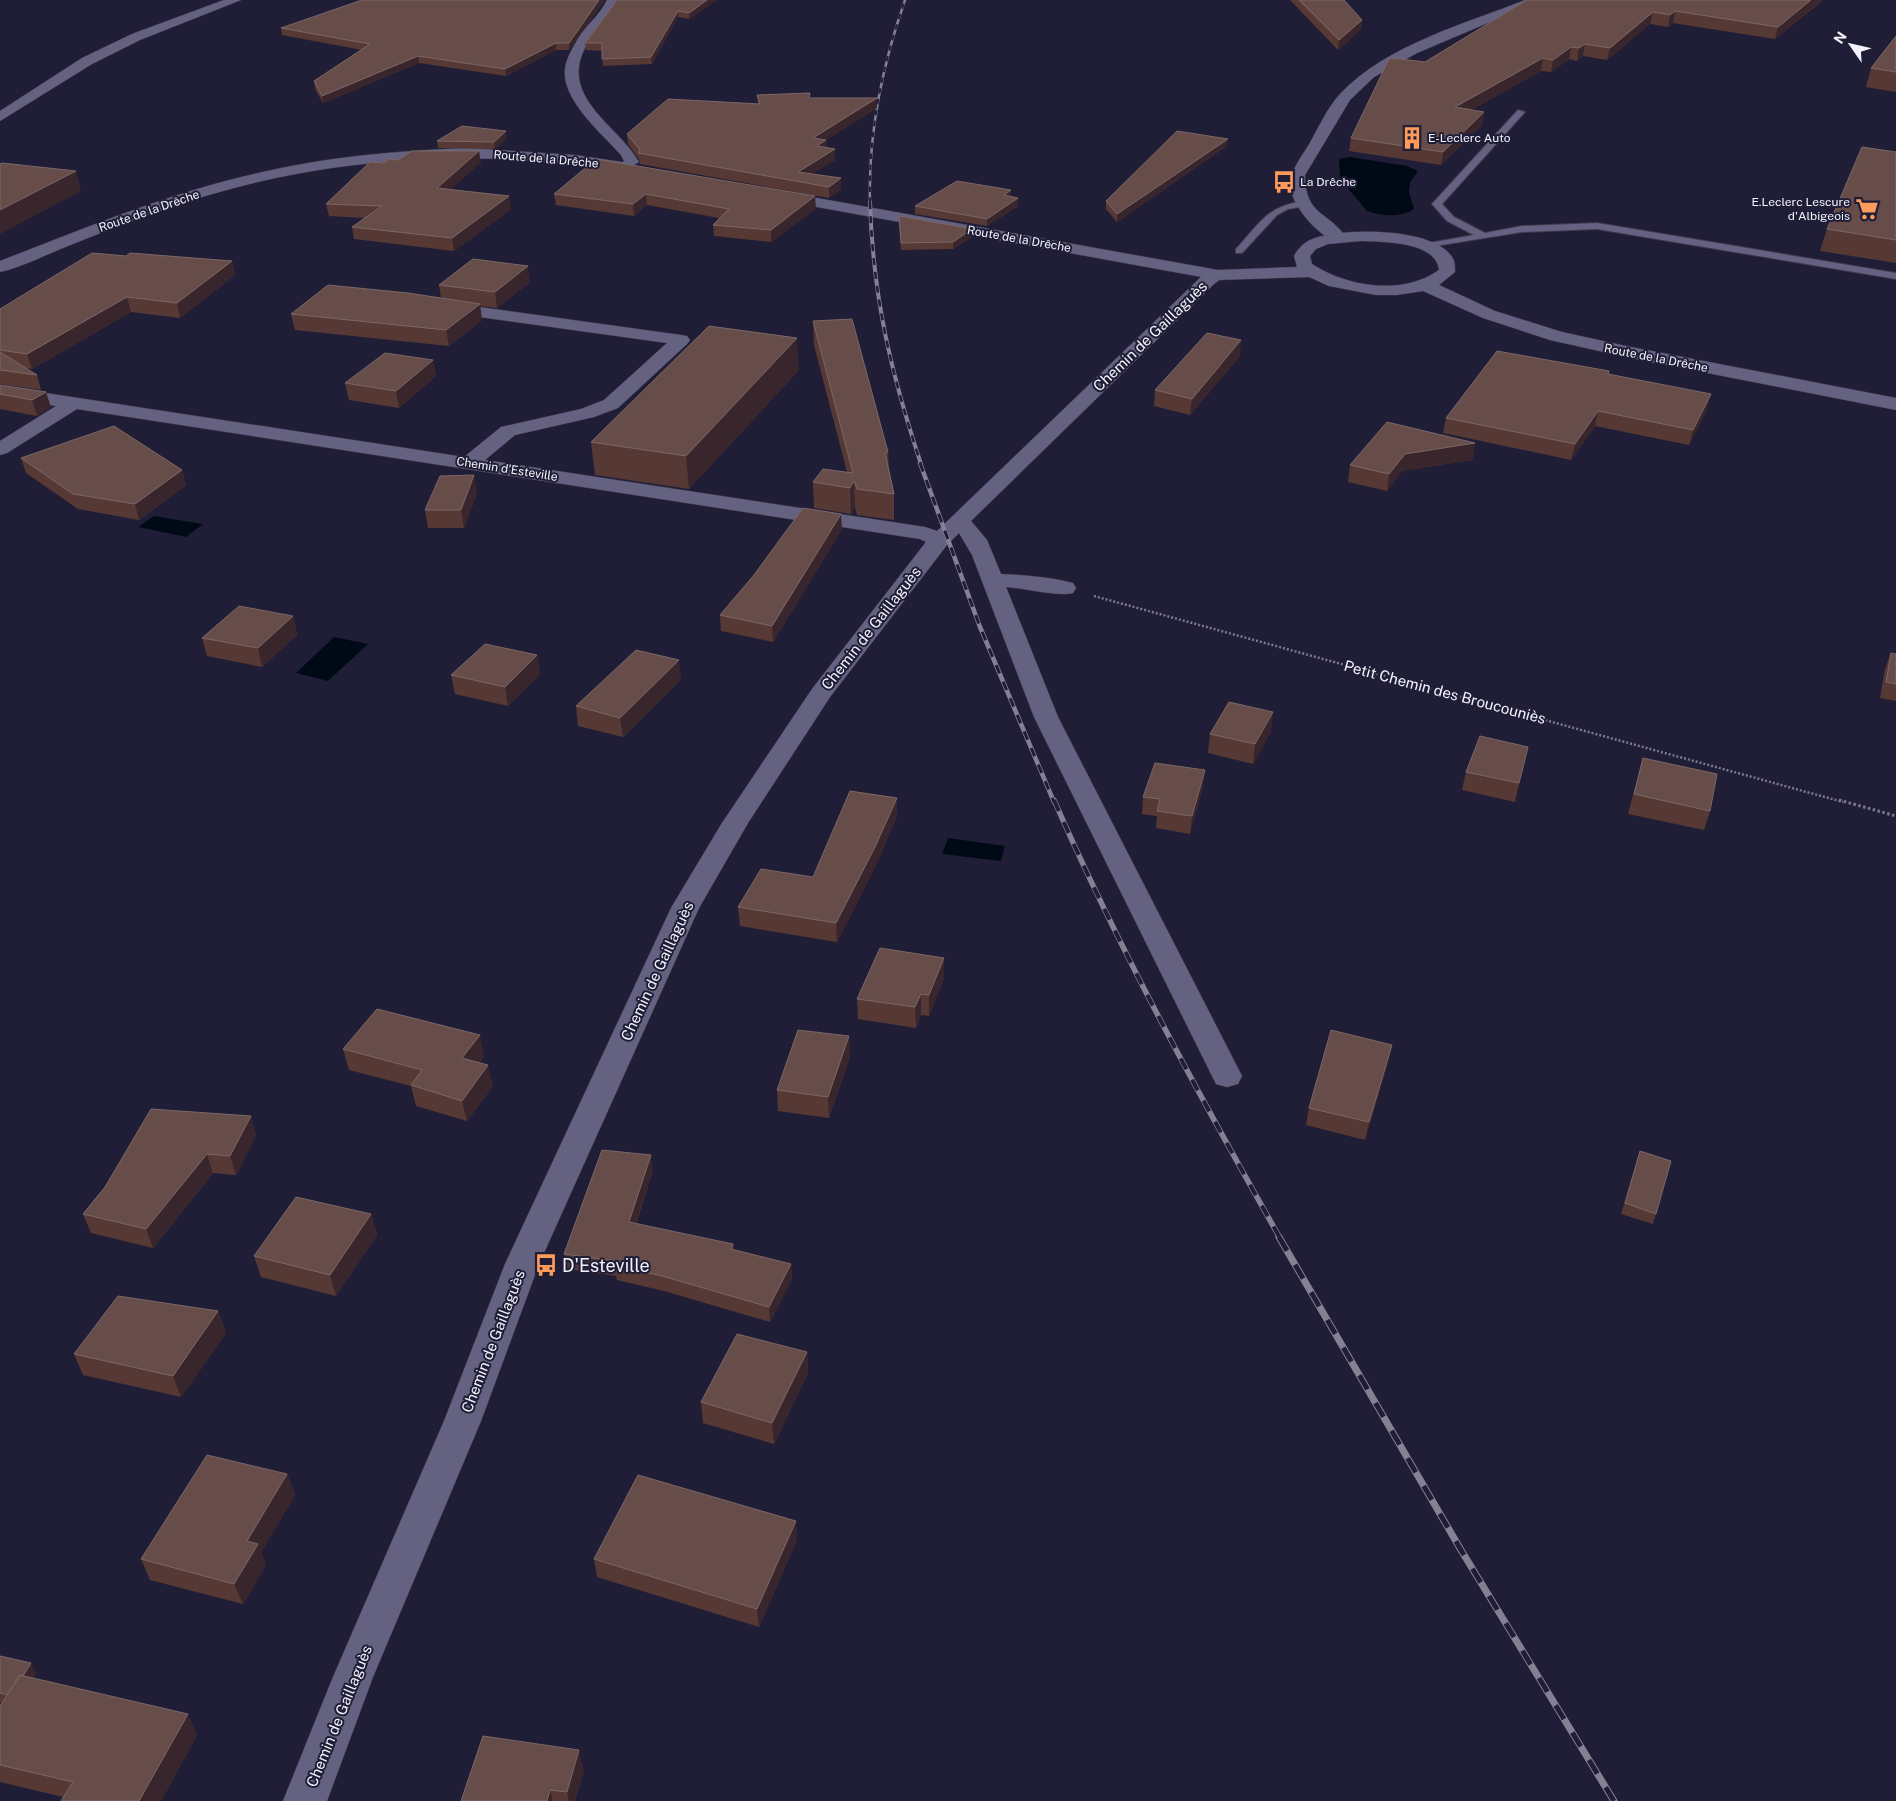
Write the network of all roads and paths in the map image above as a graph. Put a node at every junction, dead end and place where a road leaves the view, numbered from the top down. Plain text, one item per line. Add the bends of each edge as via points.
1 (235, 0) edge
2 (613, 0) edge
3 (1536, 0) edge
4 (1521, 112) dead end
5 (0, 117) edge
6 (624, 167) junction
7 (644, 170) edge
8 (762, 192) edge
9 (1304, 204) junction
10 (1484, 234) junction
11 (1338, 237) junction
12 (1426, 246) junction
13 (1239, 251) dead end
14 (0, 267) edge
15 (1310, 272) junction
16 (1218, 275) junction
17 (1896, 276) edge
18 (1425, 285) junction
19 (428, 305) edge
20 (0, 392) edge
21 (73, 404) junction
22 (1896, 404) edge
23 (0, 450) edge
24 (469, 463) junction
25 (948, 531) junction
26 (992, 580) junction
27 (1065, 588) joint
28 (1896, 816) edge
29 (1227, 1076) dead end
30 (305, 1801) edge

1 - 5 street via 136,37 87,61
2 - 6 street via 575,56 572,76 584,104 627,153 632,162
3 - 9 street via 1412,50 1362,79 1344,98 1322,131 1298,175 1296,189
4 - 10 lane via 1437,204 1440,211 1453,220 1469,230
6 - 7 street, Route de la Drêche
6 - 14 street, Route de la Drêche via 555,157 474,153 405,155 322,165 200,192 123,218
8 - 16 street, Route de la Drêche
9 - 11 street via 1321,224
9 - 13 lane via 1285,207 1274,213
10 - 12 lane
10 - 17 lane via 1597,226
11 - 12 street, Route de la Drêche via 1383,236
11 - 15 street, Route de la Drêche via 1317,242 1304,251 1302,261
12 - 18 street, Route de la Drêche via 1442,256 1448,267 1442,277
15 - 16 street, Route de la Drêche
15 - 18 street, Route de la Drêche via 1329,281 1370,289 1400,290
16 - 25 street, Chemin de Gaillaguès via 1208,280 1152,332
18 - 22 street, Route de la Drêche via 1495,317 1586,344
19 - 24 street via 681,340 611,404 588,413 508,431
20 - 21 street, Chemin d'Esteville
21 - 23 street
21 - 24 street, Chemin d'Esteville
24 - 25 street, Chemin d'Esteville via 925,533
25 - 26 street via 968,529 978,542
25 - 30 street, Chemin de Gaillaguès via 820,694 735,823 685,908 522,1264 505,1315 438,1481 353,1678
26 - 27 street
26 - 29 street via 1046,717
27 - 28 path, Petit Chemin des Broucouniès

